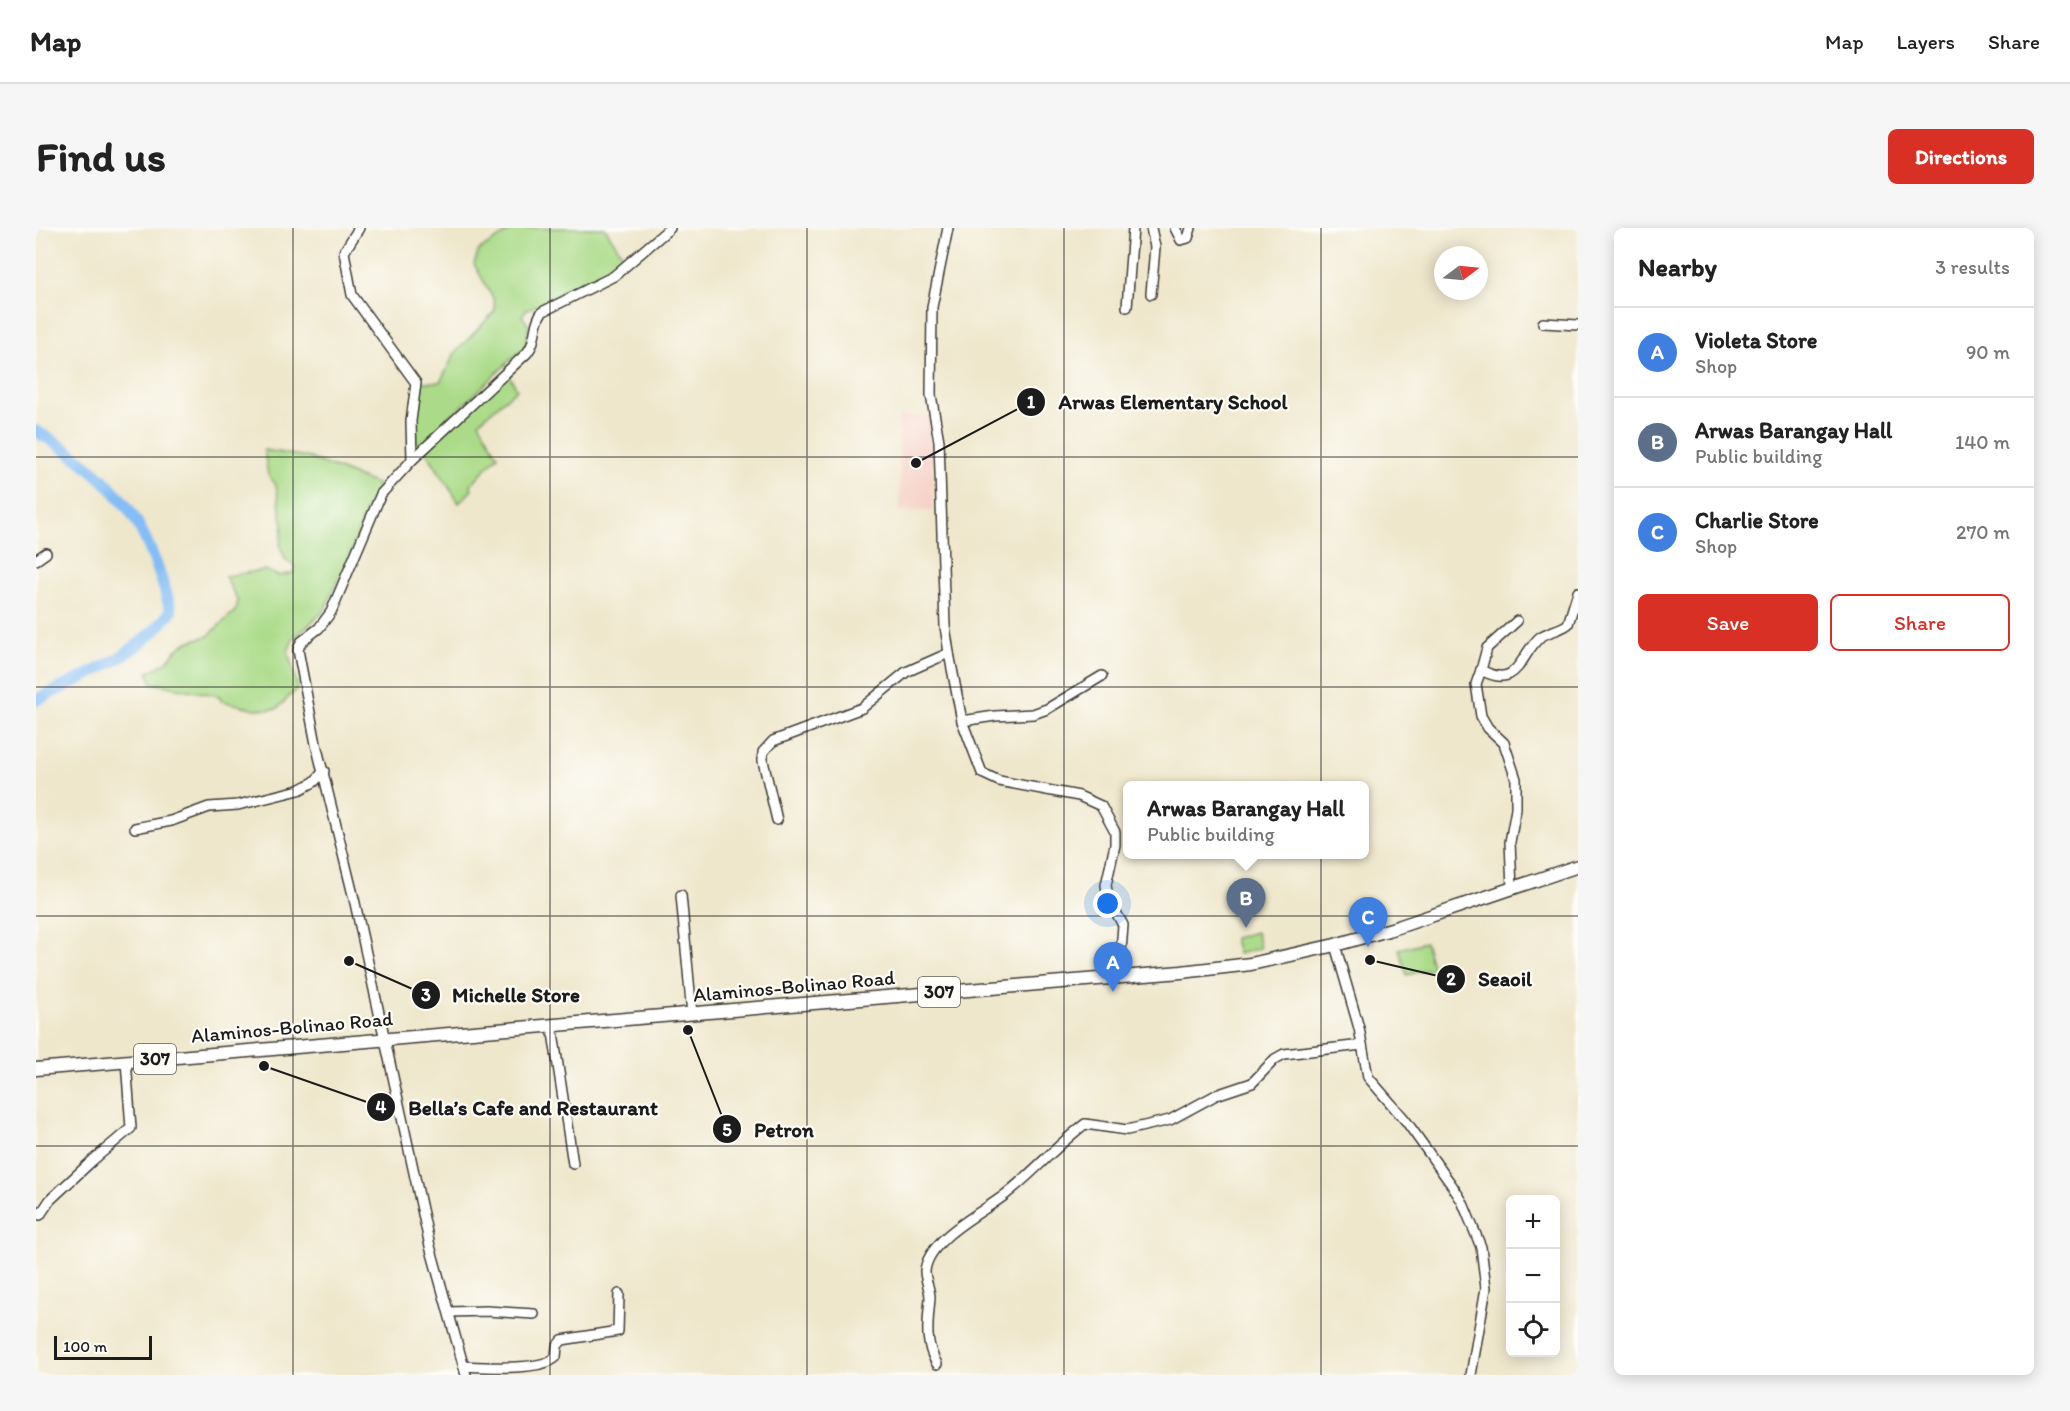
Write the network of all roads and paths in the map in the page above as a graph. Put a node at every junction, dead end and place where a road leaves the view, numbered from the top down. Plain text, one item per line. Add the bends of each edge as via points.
1 (359, 228) edge
2 (670, 228) edge
3 (948, 228) edge
4 (1133, 228) edge
5 (1151, 228) edge
6 (1175, 228) edge
7 (1191, 228) edge
8 (1151, 294) dead end
9 (1127, 307) dead end
10 (1543, 323) dead end
11 (1578, 325) edge
12 (412, 460) junction
13 (46, 553) dead end
14 (36, 560) edge
15 (1578, 592) edge
16 (1517, 621) dead end
17 (949, 653) junction
18 (1481, 670) junction
19 (1102, 676) dead end
20 (962, 721) junction
21 (324, 771) junction
22 (777, 820) dead end
23 (135, 828) dead end
24 (1578, 867) edge
25 (1512, 889) junction
26 (681, 895) dead end
27 (1335, 945) junction
28 (1119, 977) junction
29 (692, 1014) junction
30 (552, 1026) junction
31 (385, 1039) junction
32 (1362, 1045) junction
33 (126, 1061) junction
34 (36, 1069) edge
35 (573, 1164) dead end
36 (40, 1215) dead end
37 (619, 1294) dead end
38 (449, 1312) junction
39 (534, 1314) dead end
40 (937, 1364) dead end
41 (465, 1371) edge
42 (1471, 1375) edge

1 - 12 street via 344,252 349,284 357,304 416,383 411,421
2 - 12 street via 614,276 542,312 533,346 527,353
3 - 17 street via 932,307 931,395 939,441
4 - 9 street
5 - 8 street via 1155,247
6 - 7 street via 1181,240 1188,238
10 - 11 street
12 - 21 street via 381,494 331,612 298,650
13 - 14 street
15 - 18 street via 1568,624 1539,638 1516,670 1500,676
16 - 18 street via 1487,648
17 - 20 street
17 - 22 street via 906,672 862,708 766,747 763,761
18 - 25 street via 1476,684 1481,717 1504,743 1516,778 1510,842
19 - 20 street via 1033,714
20 - 28 street via 982,773 991,779 1093,800 1108,815 1115,845 1107,891 1124,931
21 - 23 street via 299,790 238,805 209,807 171,822
21 - 31 street
24 - 25 main road, Alaminos-Bolinao Road / 307
25 - 27 main road, Alaminos-Bolinao Road / 307
26 - 29 street
27 - 28 main road, Alaminos-Bolinao Road / 307 via 1251,964
27 - 32 street
28 - 29 main road, Alaminos-Bolinao Road / 307
29 - 30 main road, Alaminos-Bolinao Road / 307
30 - 31 main road, Alaminos-Bolinao Road / 307
30 - 35 street
31 - 33 main road, Alaminos-Bolinao Road / 307
31 - 38 street via 430,1246
32 - 40 street via 1284,1054 1252,1083 1216,1095 1170,1120 1127,1130 1085,1124 1071,1134 1005,1195 947,1235 936,1250 925,1270 930,1295 928,1342
32 - 42 street via 1368,1077 1406,1121 1451,1184 1481,1247 1486,1288
33 - 34 main road, Alaminos-Bolinao Road / 307
33 - 36 street via 131,1128 50,1200
37 - 41 street via 618,1331 562,1340 556,1357 545,1363
38 - 39 street
38 - 41 street

